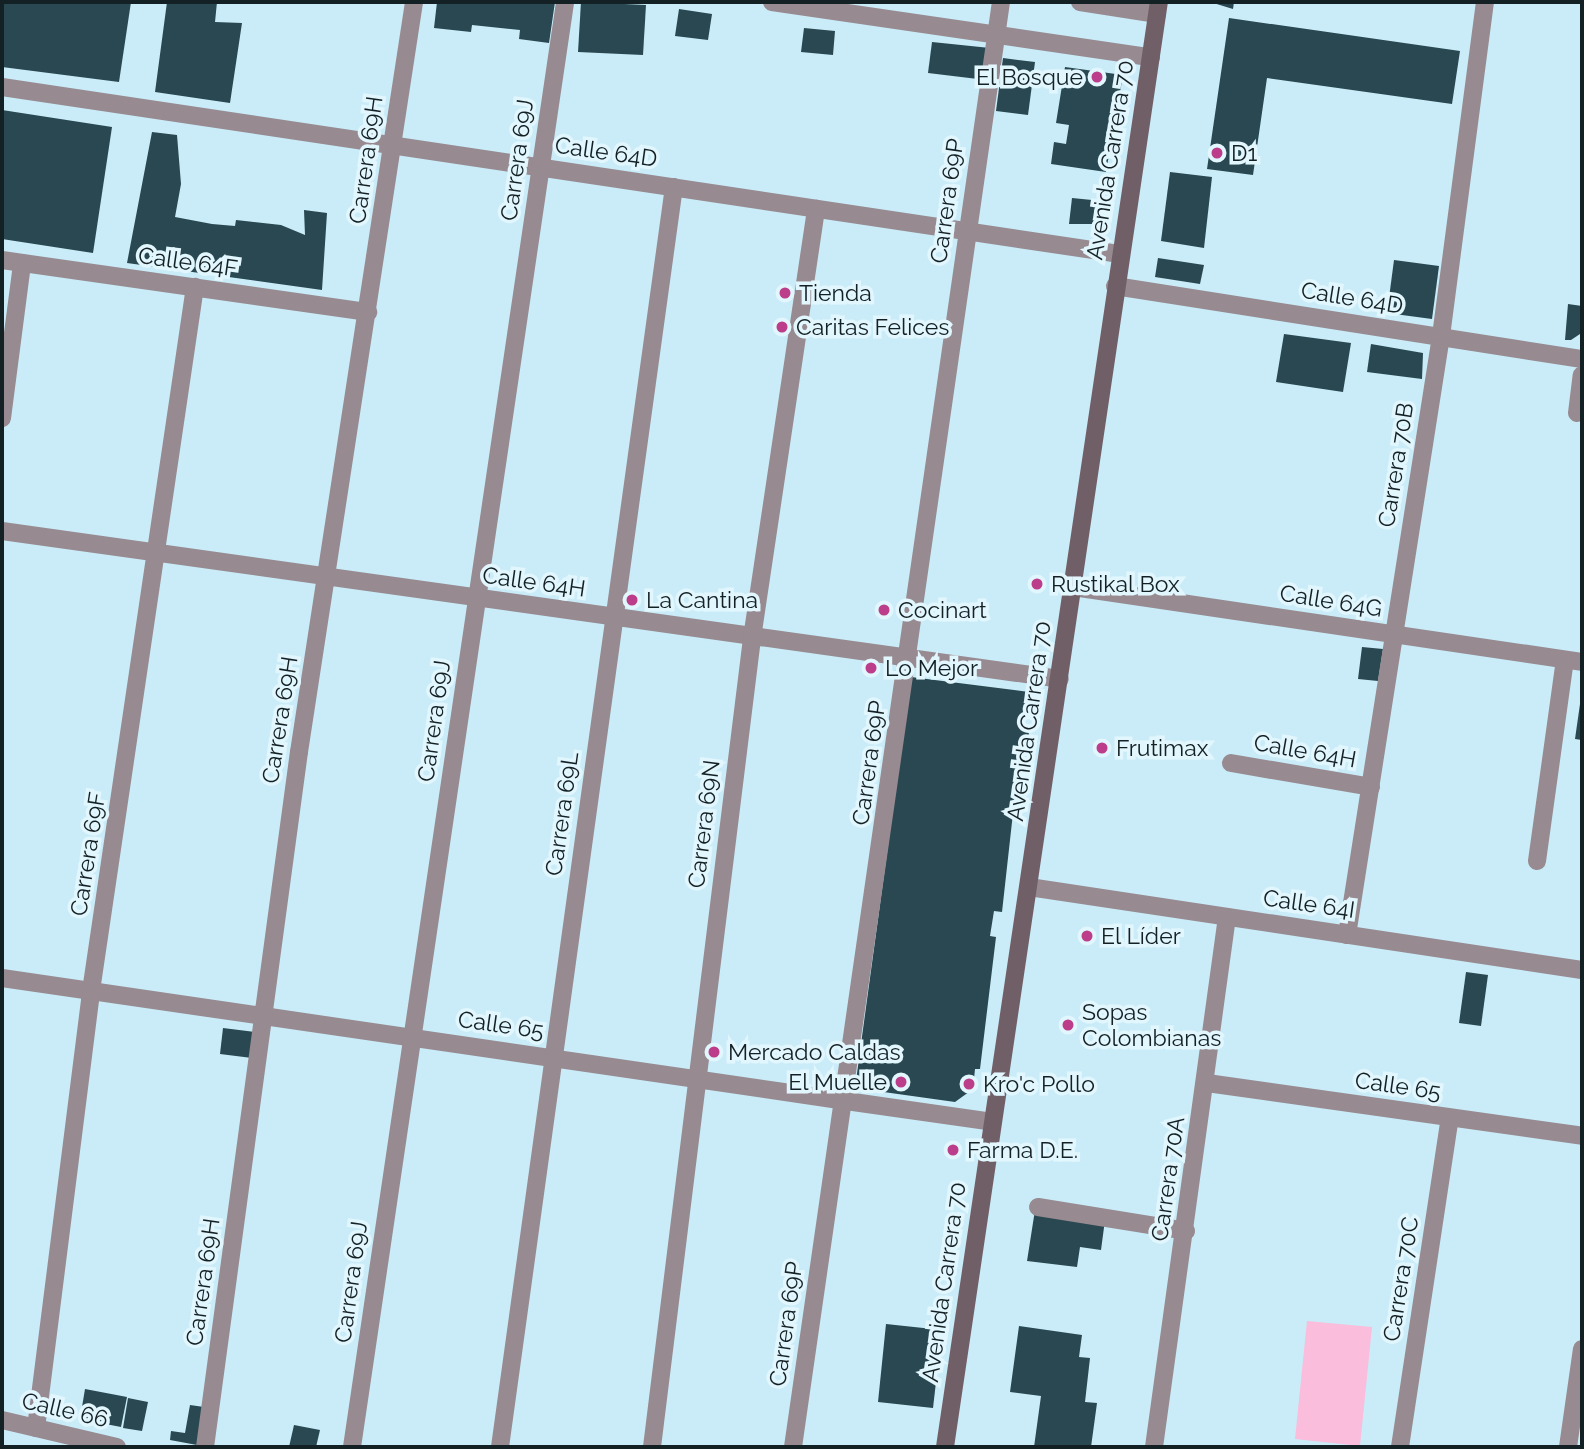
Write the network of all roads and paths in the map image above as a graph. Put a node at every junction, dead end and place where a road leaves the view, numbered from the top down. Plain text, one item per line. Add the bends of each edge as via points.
1 (414, 2) edge
2 (565, 2) edge
3 (772, 2) edge
4 (1001, 2) edge
5 (1080, 2) edge
6 (1485, 2) edge
7 (1158, 8) edge
8 (997, 35) junction
9 (1150, 57) junction
10 (2, 87) edge
11 (393, 146) junction
12 (541, 167) junction
13 (674, 187) junction
14 (816, 209) junction
15 (967, 231) junction
16 (1119, 254) junction
17 (2, 260) edge
18 (22, 262) junction
19 (1115, 286) junction
20 (195, 287) junction
21 (368, 312) junction
22 (1441, 336) junction
23 (1582, 359) edge
24 (1582, 375) edge
25 (1577, 413) dead end
26 (2, 418) edge
27 (2, 531) edge
28 (159, 554) junction
29 (327, 578) junction
30 (1073, 587) junction
31 (477, 599) junction
32 (614, 618) junction
33 (1395, 636) junction
34 (752, 638) junction
35 (908, 660) junction
36 (1573, 661) edge
37 (1060, 679) junction
38 (1231, 763) dead end
39 (1371, 787) junction
40 (1537, 860) dead end
41 (1029, 887) junction
42 (1227, 917) junction
43 (1347, 935) junction
44 (1582, 970) edge
45 (2, 978) edge
46 (92, 991) junction
47 (263, 1016) junction
48 (412, 1037) junction
49 (553, 1058) junction
50 (698, 1079) junction
51 (1207, 1083) junction
52 (846, 1101) junction
53 (1450, 1118) junction
54 (993, 1122) junction
55 (1582, 1136) edge
56 (1038, 1207) dead end
57 (1186, 1231) junction
58 (1582, 1349) edge
59 (2, 1420) edge
60 (36, 1428) junction
61 (98, 1445) edge
62 (117, 1447) edge
63 (205, 1447) edge
64 (352, 1447) edge
65 (499, 1447) edge
66 (652, 1447) edge
67 (793, 1447) edge
68 (945, 1447) edge
69 (1154, 1447) edge
70 (1400, 1447) edge
71 (1568, 1447) edge

1 - 11 street, Carrera 69H
2 - 12 street, Carrera 69J
3 - 8 street
4 - 8 street, Carrera 69P
5 - 7 street
6 - 22 street, Carrera 70B
7 - 9 main road, Avenida Carrera 70
8 - 9 street
8 - 15 street, Carrera 69P
9 - 16 main road, Avenida Carrera 70
10 - 11 street, Calle 64D
11 - 12 street, Calle 64D
11 - 21 street, Carrera 69H
12 - 13 street, Calle 64D
12 - 31 street, Carrera 69J
13 - 14 street, Calle 64D
13 - 32 street, Carrera 69L
14 - 15 street, Calle 64D
14 - 34 street, Carrera 69N
15 - 16 street, Calle 64D
15 - 35 street, Carrera 69P
16 - 19 main road, Avenida Carrera 70
17 - 18 street, Calle 64F
18 - 20 street, Calle 64F
18 - 26 street
19 - 22 street, Calle 64D
19 - 30 main road, Avenida Carrera 70
20 - 21 street, Calle 64F
20 - 28 street, Carrera 69F
21 - 29 street, Carrera 69H
22 - 23 street, Calle 64D
22 - 33 street, Carrera 70B
24 - 25 street
27 - 28 street, Calle 64H
28 - 29 street, Calle 64H
28 - 46 street, Carrera 69F
29 - 31 street, Calle 64H
29 - 47 street, Carrera 69H
30 - 33 street, Calle 64G
30 - 37 main road, Avenida Carrera 70
31 - 32 street, Calle 64H
31 - 48 street, Carrera 69J
32 - 34 street, Calle 64H
32 - 49 street, Carrera 69L
33 - 36 street, Calle 64G
33 - 39 street, Carrera 70B
34 - 35 street, Calle 64H
34 - 50 street, Carrera 69N
35 - 37 street, Calle 64H
35 - 52 street, Carrera 69P
36 - 40 street
37 - 41 main road, Avenida Carrera 70
38 - 39 street, Calle 64H
39 - 43 street, Carrera 70B
41 - 42 street, Calle 64I
41 - 54 main road, Avenida Carrera 70
42 - 43 street, Calle 64I
42 - 51 street, Carrera 70A
43 - 44 street, Calle 64I
45 - 46 street, Calle 65
46 - 47 street, Calle 65
46 - 60 street, Carrera 69F
47 - 48 street, Calle 65
47 - 63 street, Carrera 69H
48 - 49 street, Calle 65
48 - 64 street, Carrera 69J
49 - 50 street, Calle 65
49 - 65 street, Carrera 69L
50 - 52 street, Calle 65
50 - 66 street, Carrera 69N
51 - 53 street, Calle 65
51 - 57 street, Carrera 70A
52 - 54 street, Calle 65
52 - 67 street, Carrera 69P
53 - 55 street, Calle 65
53 - 70 street, Carrera 70C
54 - 68 main road, Avenida Carrera 70
56 - 57 street
57 - 69 street, Carrera 70A
58 - 71 street
59 - 60 street, Calle 66
60 - 61 street, Calle 66
61 - 62 street, Calle 66

